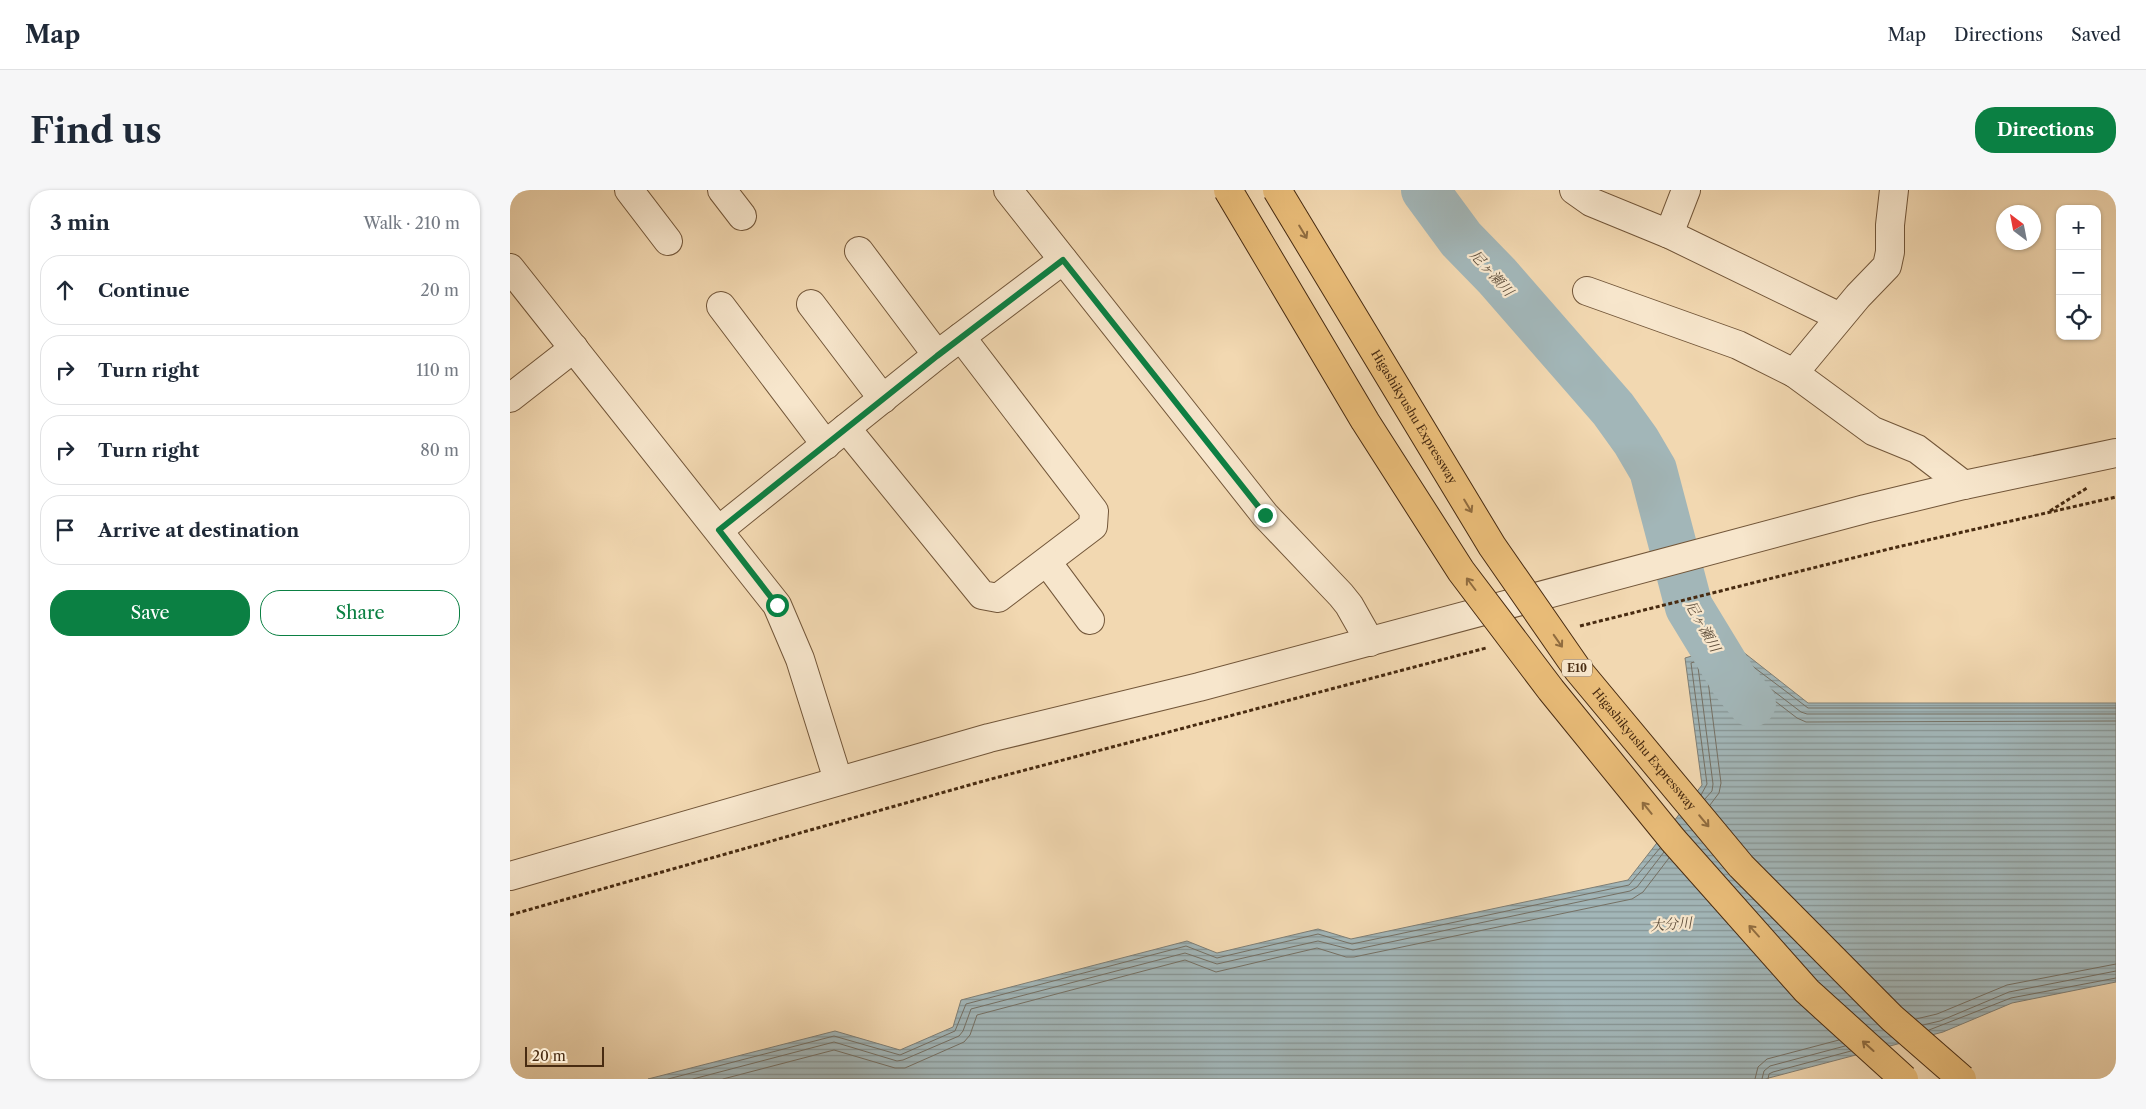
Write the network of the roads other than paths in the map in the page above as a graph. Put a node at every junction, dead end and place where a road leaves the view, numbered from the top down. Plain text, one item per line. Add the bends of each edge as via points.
1 (629, 190) edge
2 (722, 190) edge
3 (1008, 190) edge
4 (1228, 190) edge
5 (1277, 190) edge
6 (1574, 190) edge
7 (1686, 190) edge
8 (1894, 190) edge
9 (742, 216) dead end
10 (1669, 234) junction
11 (668, 241) dead end
12 (859, 251) dead end
13 (1063, 260) junction
14 (510, 268) edge
15 (1587, 291) dead end
16 (811, 304) dead end
17 (721, 306) dead end
18 (1840, 317) junction
19 (960, 338) junction
20 (574, 348) junction
21 (937, 356) junction
22 (1794, 373) junction
23 (510, 398) edge
24 (883, 399) junction
25 (836, 436) junction
26 (2116, 454) edge
27 (1964, 485) junction
28 (719, 530) junction
29 (1047, 562) junction
30 (1090, 620) dead end
31 (1370, 642) junction
32 (838, 780) junction
33 (510, 876) edge
34 (1904, 1079) edge
35 (1962, 1079) edge

1 - 11 street
2 - 9 street
3 - 13 street
34 -> 4 highway, E10, bridge via 1807,991 1673,840 1551,690 1461,571 1365,421
5 -> 35 highway, Higashikyushu Expressway / E10, bridge via 1492,546 1578,670 1741,866 1892,1018
6 - 10 street via 1590,202
7 - 10 street
8 - 18 street via 1890,252 1886,266
10 - 18 street
12 - 21 street
13 - 19 street
13 - 31 street via 1265,515 1341,595
14 - 20 street
15 - 22 street via 1738,345
16 - 24 street
17 - 25 street
18 - 22 street
19 - 21 street
19 - 29 street via 1094,511 1093,526
20 - 23 street
20 - 28 street
21 - 24 street
22 - 27 street via 1866,426 1917,449
24 - 25 street
25 - 28 street
25 - 29 street via 982,595 998,598
26 - 27 street
27 - 31 street
28 - 32 street via 777,605 800,659
29 - 30 street
31 - 32 street via 989,738
32 - 33 street

